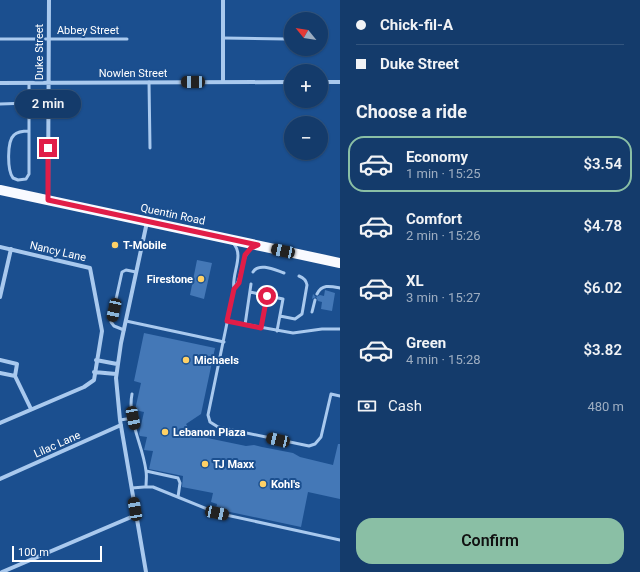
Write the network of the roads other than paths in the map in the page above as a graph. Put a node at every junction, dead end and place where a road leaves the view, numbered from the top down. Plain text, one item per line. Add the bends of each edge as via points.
1 (49, 0) edge
2 (223, 0) edge
3 (223, 38) junction
4 (0, 39) edge
5 (48, 39) junction
6 (127, 39) dead end
7 (284, 39) edge
8 (149, 82) junction
9 (223, 82) junction
10 (284, 82) edge
11 (328, 82) edge
12 (340, 82) edge
13 (0, 83) edge
14 (29, 83) junction
15 (48, 83) junction
16 (29, 103) junction
17 (0, 104) edge
18 (29, 131) junction
19 (150, 148) dead end
20 (0, 190) edge
21 (48, 200) junction
22 (147, 221) junction
23 (226, 238) junction
24 (258, 245) junction
25 (0, 246) edge
26 (11, 249) junction
27 (340, 263) edge
28 (136, 272) junction
29 (253, 272) dead end
30 (284, 273) dead end
31 (299, 276) dead end
32 (251, 284) dead end
33 (340, 288) edge
34 (234, 289) junction
35 (250, 292) junction
36 (317, 294) dead end
37 (267, 296) junction
38 (0, 297) edge
39 (315, 300) dead end
40 (312, 312) dead end
41 (280, 316) junction
42 (126, 321) junction
43 (227, 321) junction
44 (245, 325) junction
45 (261, 328) junction
46 (340, 329) edge
47 (124, 330) junction
48 (277, 331) junction
49 (224, 342) junction
50 (0, 360) edge
51 (96, 360) junction
52 (117, 364) junction
53 (94, 372) junction
54 (0, 373) edge
55 (116, 374) junction
56 (15, 376) junction
57 (132, 394) dead end
58 (340, 396) edge
59 (31, 410) junction
60 (132, 418) junction
61 (120, 420) junction
62 (0, 423) edge
63 (121, 425) junction
64 (146, 471) junction
65 (0, 479) edge
66 (146, 486) junction
67 (132, 488) junction
68 (178, 498) junction
69 (136, 515) junction
70 (340, 540) edge
71 (2, 572) edge
72 (146, 572) edge

1 - 5 street, Duke Street
2 - 3 street
3 - 7 lane
3 - 9 street
4 - 5 lane, Abbey Street
5 - 6 lane, Abbey Street
5 - 15 street, Duke Street
8 - 9 street, Nowlen Street
8 - 15 street, Nowlen Street
8 - 19 lane
9 - 10 street, Nowlen Street
11 - 12 street
13 - 14 street, Nowlen Street
14 - 15 street, Nowlen Street
14 - 16 lane
15 - 21 street, Duke Street
16 - 17 lane
16 - 18 lane
18 - 18 lane via 17,133 10,142 9,170 13,178 18,180 26,179 29,174
20 - 21 highway, Quentin Road
21 - 22 highway, Quentin Road
22 - 23 highway, Quentin Road
22 - 28 street
23 - 24 highway, Quentin Road
23 - 34 lane via 238,251 232,282
24 - 27 highway, Quentin Road
24 - 34 lane via 247,253 239,283
25 - 26 street, Nancy Lane
26 - 38 street
26 - 51 street, Nancy Lane via 90,268 102,330
28 - 42 street
28 - 47 lane via 122,272 111,322
29 - 30 lane via 258,267
31 - 41 lane via 303,277 307,285 302,314 296,319
32 - 35 lane
33 - 36 lane via 326,286
34 - 43 lane
35 - 37 lane
35 - 44 lane
37 - 41 lane via 283,299
37 - 45 lane
39 - 40 lane
41 - 48 lane
42 - 47 street
42 - 49 lane
43 - 44 lane
43 - 49 lane
44 - 45 lane
45 - 48 lane
46 - 48 lane via 298,333
47 - 52 street
49 - 58 lane via 208,415 210,422 215,426 309,446 321,437 331,394
50 - 56 street via 17,364
51 - 52 street
51 - 53 street
52 - 55 street
53 - 55 street
53 - 59 street via 94,380 84,387
54 - 56 street
55 - 61 street
56 - 59 street
57 - 60 lane
59 - 62 street
60 - 61 lane
60 - 64 lane
61 - 63 street
63 - 65 street, Lilac Lane
63 - 67 street
64 - 66 lane
64 - 68 lane via 178,478
66 - 67 lane
66 - 68 lane
67 - 69 street
68 - 70 lane via 217,513
69 - 71 street
69 - 72 street

